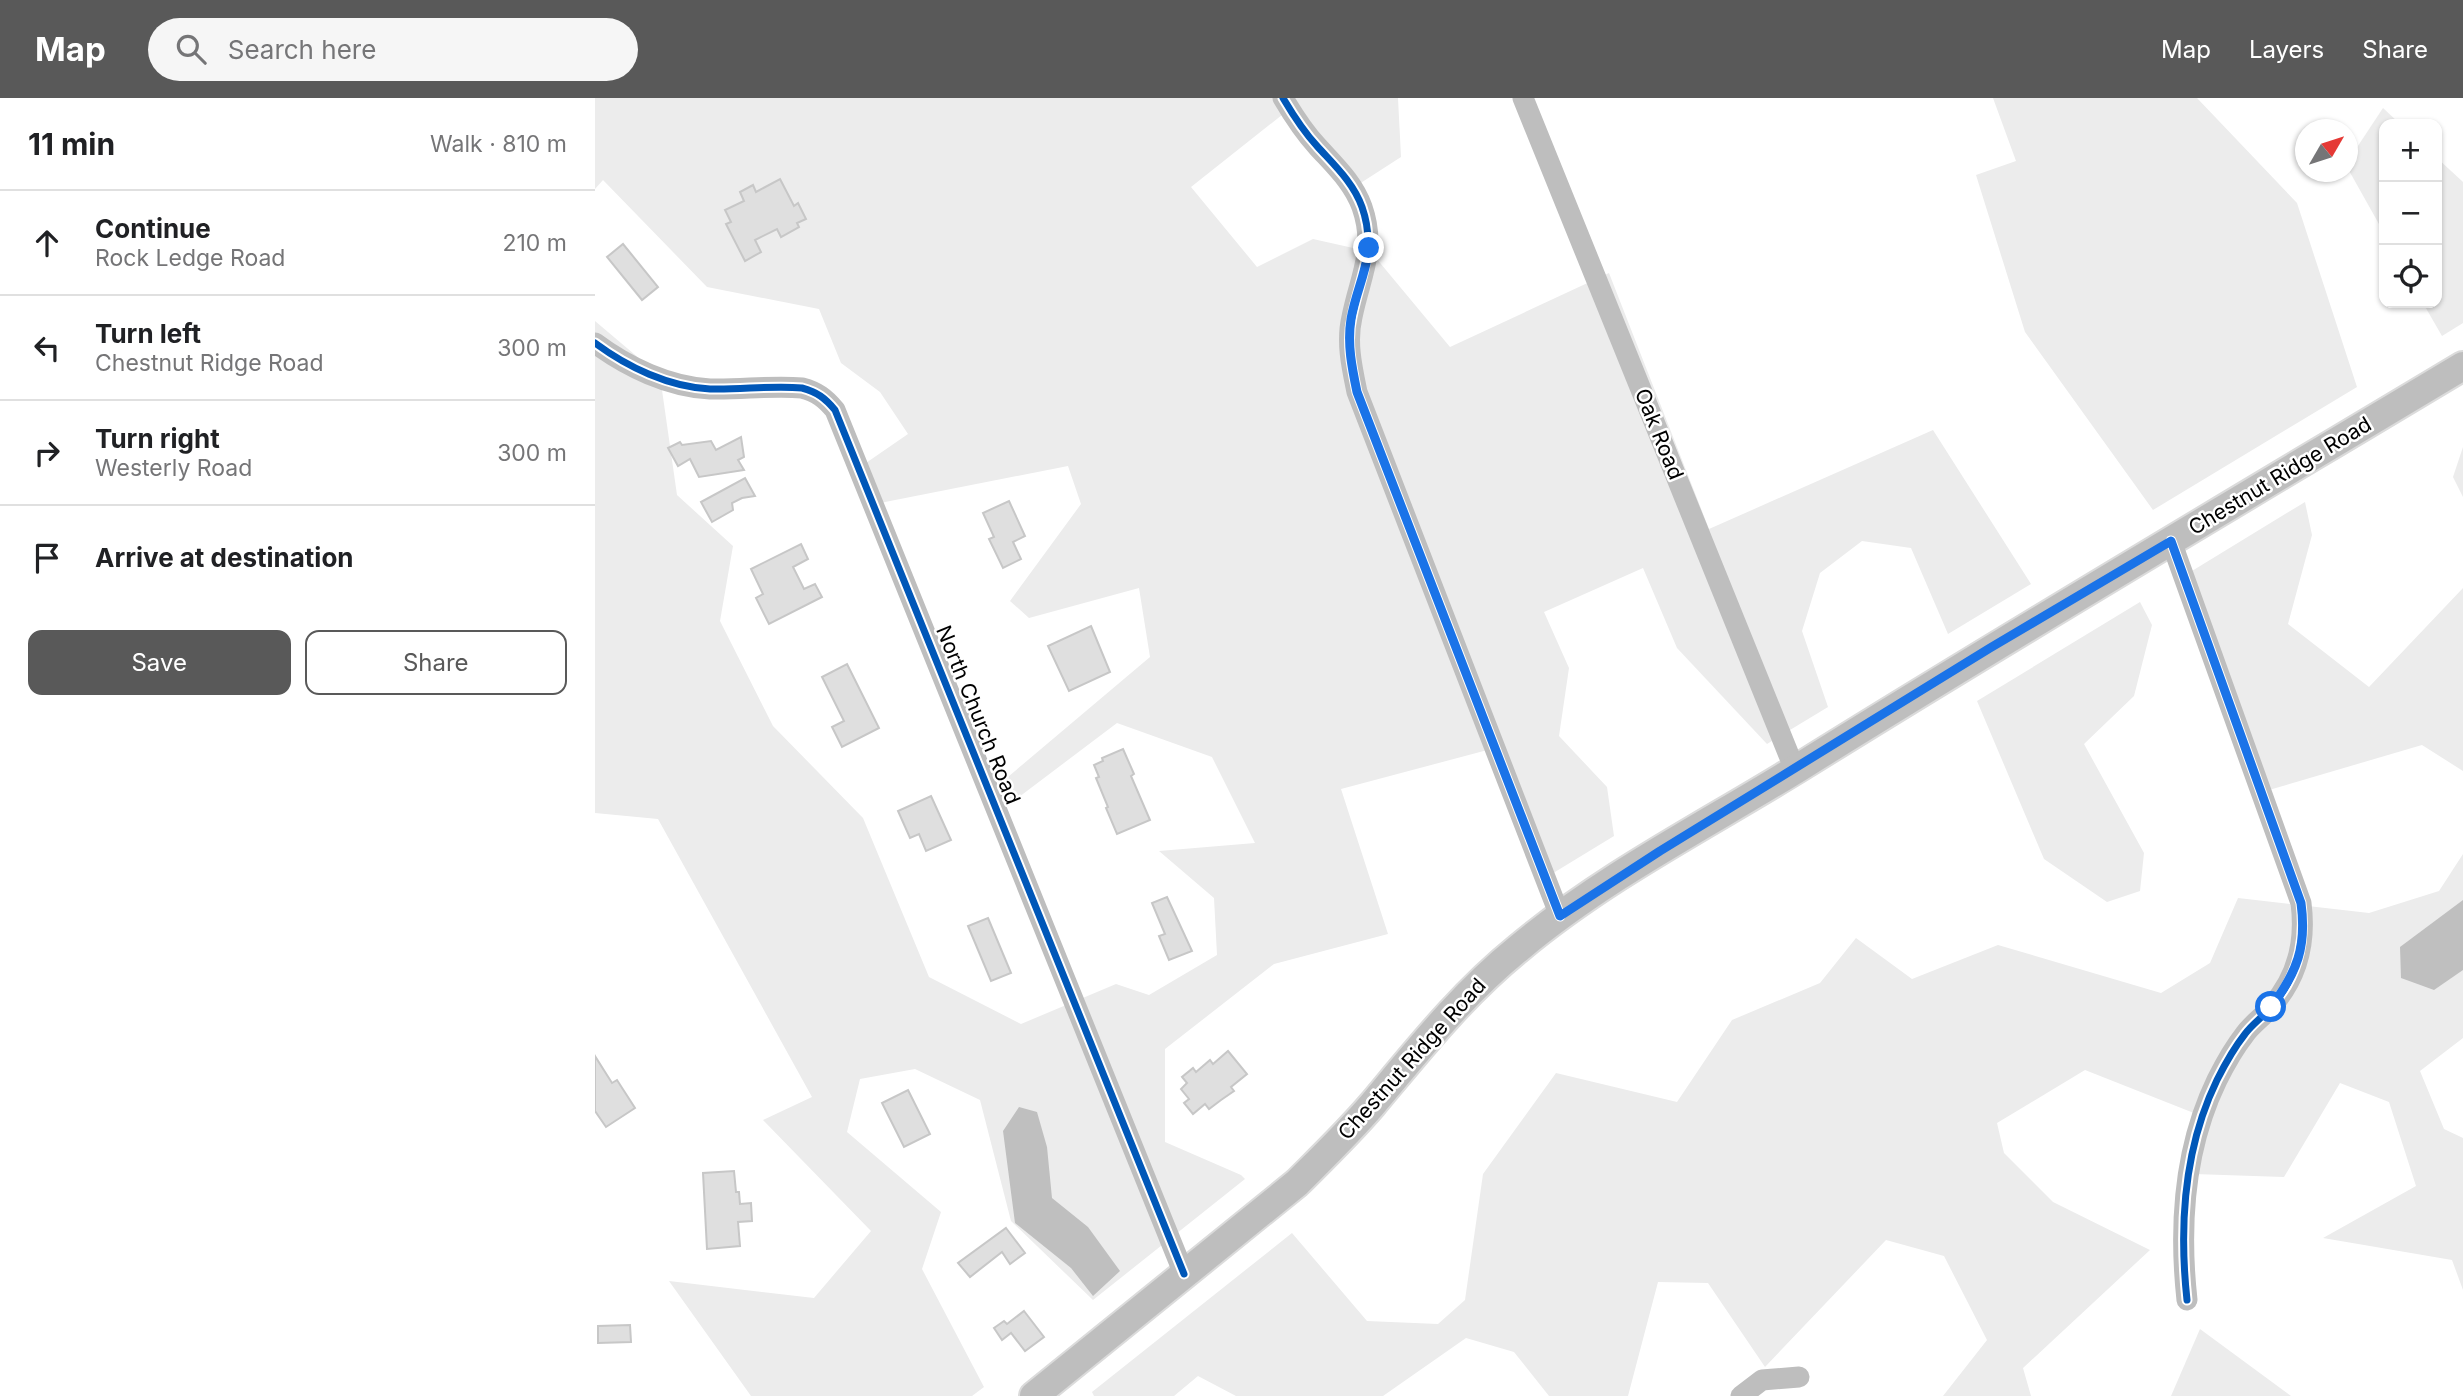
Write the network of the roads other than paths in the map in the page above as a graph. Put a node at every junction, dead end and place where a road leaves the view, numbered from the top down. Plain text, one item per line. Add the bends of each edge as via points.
1 (1283, 98) edge
2 (1523, 98) edge
3 (595, 343) edge
4 (2463, 366) edge
5 (2171, 541) junction
6 (1795, 770) junction
7 (1560, 916) junction
8 (1184, 1274) junction
9 (2187, 1300) dead end
10 (1799, 1377) dead end
11 (1034, 1396) edge
12 (1741, 1396) edge

1 - 7 street via 1353,188 1361,205 1369,248 1351,318 1351,365 1357,392
2 - 6 street, Oak Road
3 - 8 street, North Church Road via 622,361 680,384 708,389 802,388 826,398 835,410
4 - 5 main road, Chestnut Ridge Road
5 - 6 main road, Chestnut Ridge Road
5 - 9 street via 2301,903 2304,923 2303,943 2286,987 2229,1056 2204,1114 2186,1190
6 - 7 main road, Chestnut Ridge Road
7 - 8 main road, Chestnut Ridge Road via 1489,973 1442,1020 1371,1107 1297,1183
8 - 11 main road, Chestnut Ridge Road
10 - 12 street via 1762,1380

